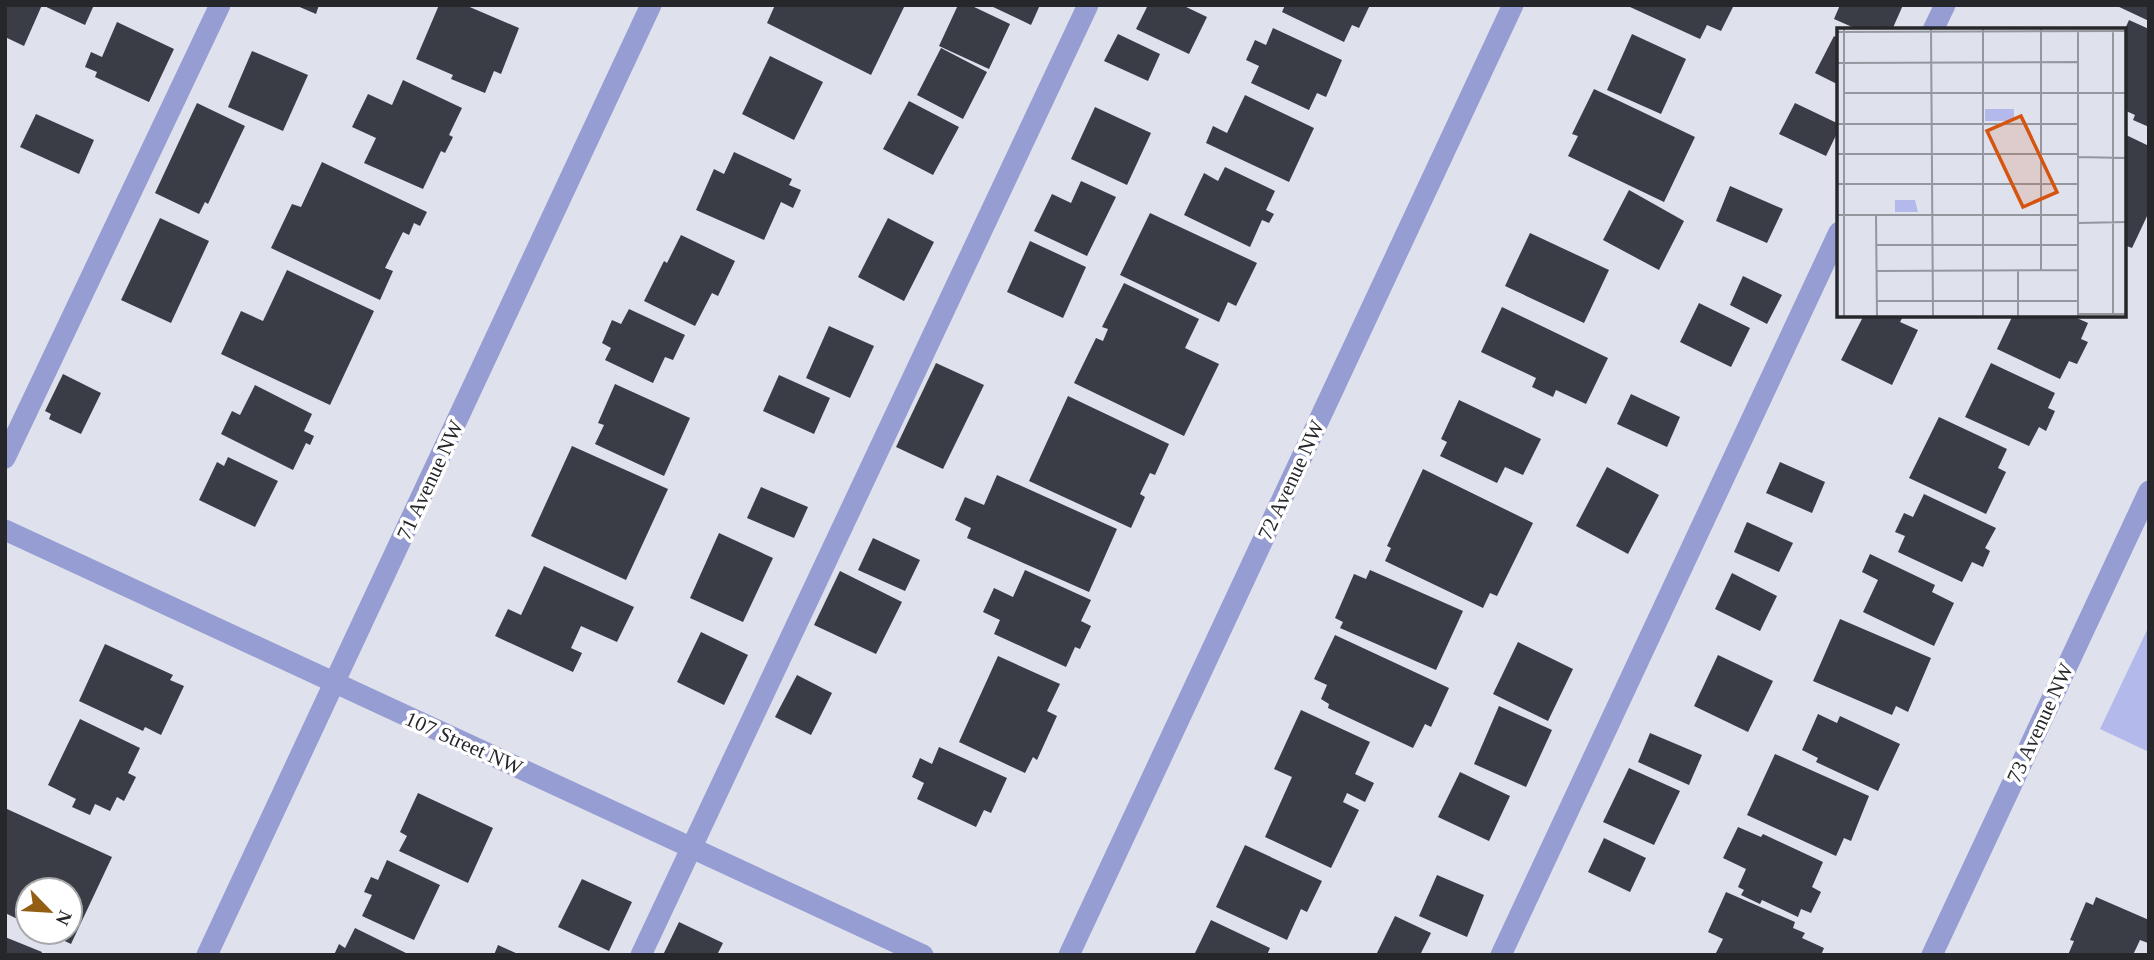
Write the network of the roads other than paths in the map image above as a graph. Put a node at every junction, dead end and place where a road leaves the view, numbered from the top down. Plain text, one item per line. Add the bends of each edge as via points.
1 (220, 5) edge
2 (651, 5) edge
3 (1087, 5) edge
4 (1513, 5) edge
5 (1945, 5) edge
6 (1934, 28) edge
7 (1837, 236) edge
8 (5, 458) edge
9 (2149, 491) edge
10 (5, 530) edge
11 (335, 684) junction
12 (692, 846) junction
13 (207, 955) edge
14 (641, 955) edge
15 (923, 955) edge
16 (1069, 955) edge
17 (1501, 955) edge
18 (1932, 955) edge

1 - 8 street
2 - 11 street, 71 Avenue NW
3 - 12 street
4 - 16 street, 72 Avenue NW
5 - 6 street
7 - 17 street
9 - 18 street, 73 Avenue NW
10 - 11 street, 107 Street NW
11 - 12 street, 107 Street NW
11 - 13 street, 71 Avenue NW
12 - 14 street
12 - 15 street, 107 Street NW

